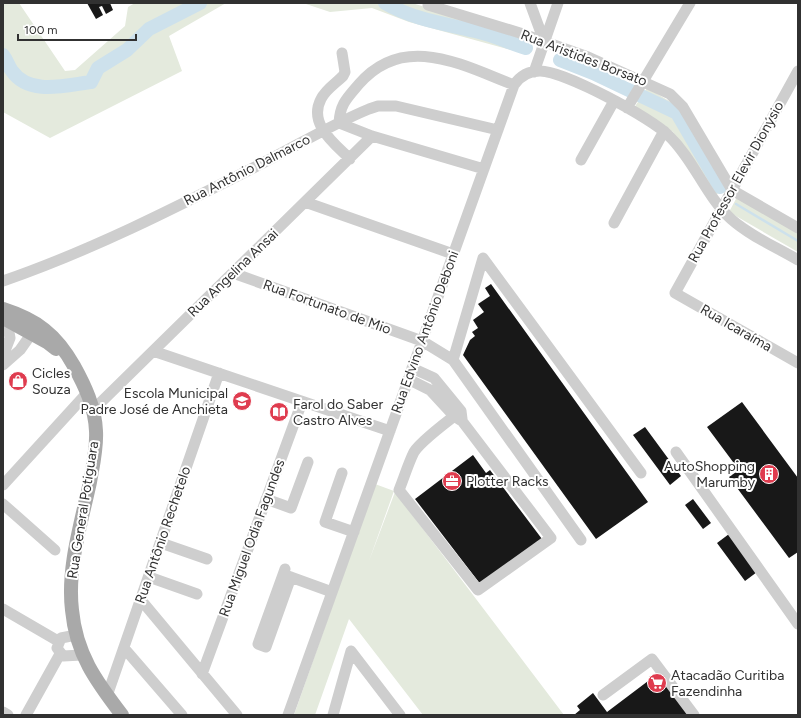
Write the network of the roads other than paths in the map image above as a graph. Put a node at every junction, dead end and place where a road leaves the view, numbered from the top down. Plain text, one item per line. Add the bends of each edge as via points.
1 (530, 3) edge
2 (558, 3) edge
3 (690, 3) edge
4 (428, 5) dead end
5 (544, 42) junction
6 (342, 53) dead end
7 (798, 71) edge
8 (534, 72) junction
9 (642, 82) junction
10 (514, 84) junction
11 (614, 101) junction
12 (629, 103) junction
13 (339, 123) junction
14 (498, 130) junction
15 (322, 131) junction
16 (664, 131) junction
17 (372, 136) junction
18 (350, 159) junction
19 (581, 160) dead end
20 (484, 169) junction
21 (732, 190) junction
22 (305, 202) junction
23 (721, 209) junction
24 (614, 223) dead end
25 (798, 228) edge
26 (453, 254) junction
27 (798, 260) edge
28 (233, 273) junction
29 (3, 281) edge
30 (675, 293) joint
31 (8, 315) edge
32 (32, 333) junction
33 (422, 341) junction
34 (153, 351) junction
35 (3, 356) edge
36 (453, 360) junction
37 (798, 363) edge
38 (3, 365) edge
39 (75, 367) junction
40 (412, 368) junction
41 (219, 373) junction
42 (408, 380) junction
43 (88, 392) junction
44 (302, 402) junction
45 (93, 410) junction
46 (459, 416) junction
47 (390, 432) junction
48 (676, 452) dead end
49 (308, 462) dead end
50 (342, 473) dead end
51 (641, 473) dead end
52 (3, 485) edge
53 (266, 499) junction
54 (3, 504) edge
55 (354, 532) junction
56 (581, 540) dead end
57 (161, 542) junction
58 (55, 550) dead end
59 (207, 559) dead end
60 (286, 573) junction
61 (148, 577) junction
62 (332, 592) junction
63 (197, 594) dead end
64 (141, 600) junction
65 (3, 609) edge
66 (798, 624) edge
67 (76, 635) junction
68 (58, 641) junction
69 (124, 648) junction
70 (60, 654) junction
71 (82, 655) junction
72 (202, 674) junction
73 (603, 695) dead end
74 (107, 696) junction
75 (3, 712) edge
76 (8, 715) edge
77 (26, 715) edge
78 (122, 715) edge
79 (182, 715) edge
80 (237, 715) edge
81 (288, 715) edge
82 (333, 715) edge
83 (400, 715) edge
84 (694, 715) edge

1 - 5 street
2 - 5 street
3 - 9 street
4 - 5 street, Rua Aristides Borsato
5 - 8 street
5 - 9 street, Rua Aristides Borsato via 603,63
6 - 15 street via 345,72 321,98 318,109
7 - 21 street, Rua Professor Elevir Dionýsio
8 - 10 street via 522,76
8 - 11 street, Rua Aristides Borsato via 550,72 568,78
9 - 12 street
9 - 21 street, Rua Aristides Borsato via 670,94 679,102
10 - 13 street via 444,58 406,58 382,66 369,74 343,104 339,112
10 - 14 street, Rua Edvino Antônio Deboni
11 - 12 street, Rua Aristides Borsato
11 - 19 street
12 - 16 street, Rua Aristides Borsato
13 - 14 street, Rua Antônio Dalmarco via 369,109 387,106
13 - 15 street, Rua Antônio Dalmarco
13 - 17 street
14 - 20 street, Rua Edvino Antônio Deboni
15 - 18 street
15 - 29 street, Rua Antônio Dalmarco via 238,176 86,249
16 - 23 street, Rua Aristides Borsato via 679,148
16 - 24 street
17 - 18 street, Rua Angelina Ansai
17 - 20 street
18 - 22 street, Rua Angelina Ansai
20 - 26 street, Rua Edvino Antônio Deboni
21 - 23 street, Rua Professor Elevir Dionýsio
21 - 25 street, Rua Aristides Borsato
22 - 26 street
22 - 28 street, Rua Angelina Ansai
23 - 27 street, Rua Aristides Borsato via 738,225
23 - 30 street, Rua Professor Elevir Dionýsio
26 - 33 street, Rua Edvino Antônio Deboni
28 - 33 street, Rua Fortunato de Mio
28 - 34 street, Rua Angelina Ansai
30 - 37 street, Rua Icaraíma
31 - 32 main road
31 - 35 street via 10,338
31 - 39 main road, Rua General Potiguara via 48,331 63,347
32 - 38 street via 20,350
32 - 39 main road, Rua General Potiguara via 53,346
33 - 36 street, Rua Fortunato de Mio
33 - 40 street, Rua Edvino Antônio Deboni
34 - 41 street
34 - 45 street, Rua Angelina Ansai
36 - 51 street via 483,258
36 - 56 street
39 - 43 main road, Rua General Potiguara
40 - 42 street, Rua Edvino Antônio Deboni
40 - 46 street via 434,378
41 - 44 street
41 - 57 street, Rua Antônio Rechetelo
42 - 46 street via 430,390
42 - 47 street, Rua Edvino Antônio Deboni
43 - 45 main road, Rua General Potiguara
43 - 52 street
44 - 47 street
44 - 53 street, Rua Miguel Odia Fagundes
45 - 67 main road, Rua General Potiguara via 96,430 95,454 71,586
46 - 46 street via 551,538 478,590 399,490 415,451
47 - 55 street, Rua Edvino Antônio Deboni
48 - 66 street
49 - 53 street via 290,508
50 - 55 street via 326,522
53 - 72 street, Rua Miguel Odia Fagundes
54 - 58 street
55 - 62 street, Rua Edvino Antônio Deboni
57 - 59 street
57 - 61 street, Rua Antônio Rechetelo
60 - 60 street via 258,644 266,647
60 - 62 street
61 - 63 street
61 - 64 street, Rua Antônio Rechetelo
62 - 81 street, Rua Edvino Antônio Deboni
64 - 69 street, Rua Antônio Rechetelo
64 - 72 street
65 - 68 street
67 - 68 street via 65,636
67 - 71 main road, Rua General Potiguara
68 - 70 street via 56,648
69 - 74 street, Rua Antônio Rechetelo
69 - 79 street
70 - 71 street via 67,657
70 - 77 street
71 - 74 main road, Rua General Potiguara via 93,677
72 - 80 street
73 - 84 street via 652,659
74 - 78 main road, Rua General Potiguara
75 - 76 street
82 - 83 street via 351,651

